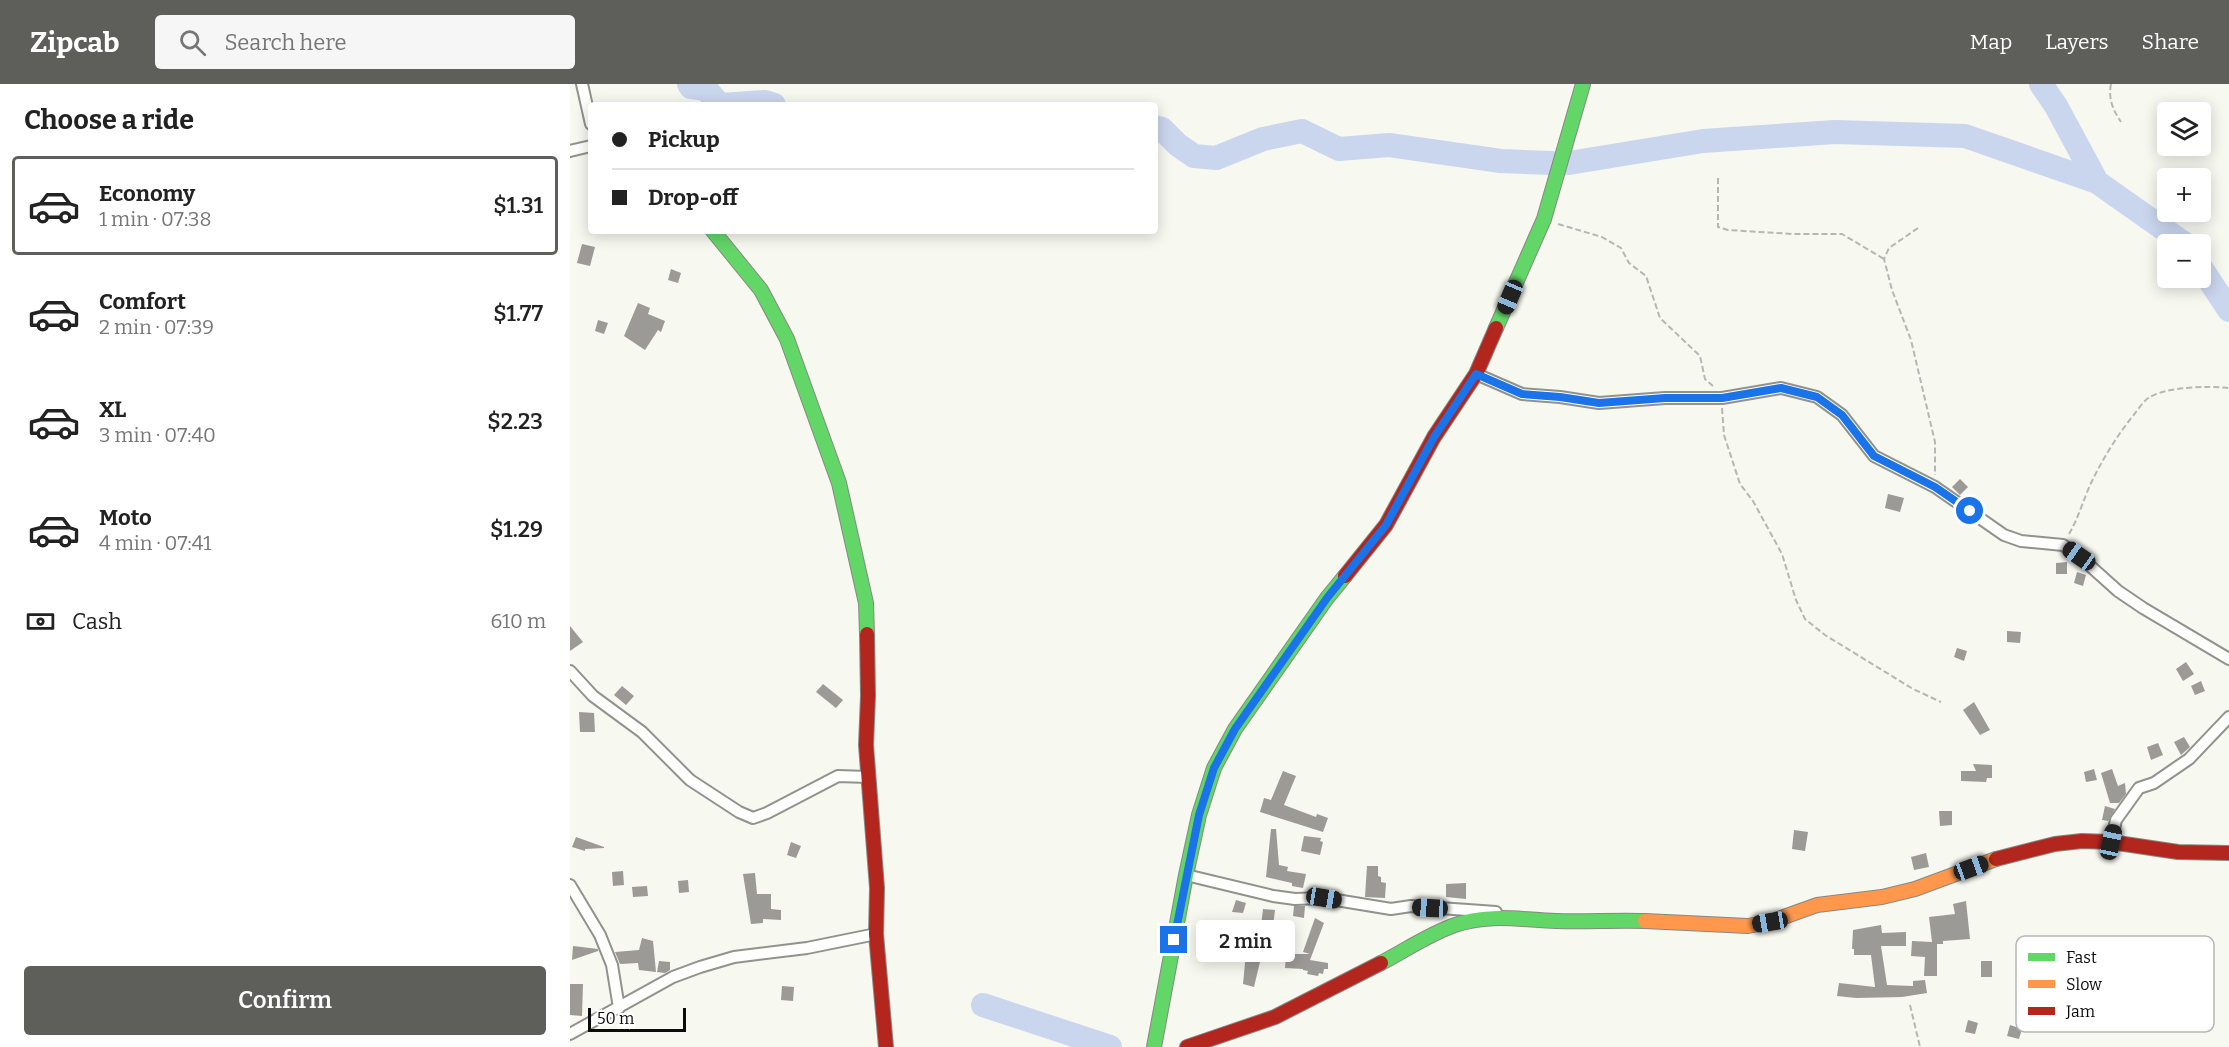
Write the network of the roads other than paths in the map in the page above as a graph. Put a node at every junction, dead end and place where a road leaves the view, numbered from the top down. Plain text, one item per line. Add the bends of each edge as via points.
1 (582, 84) edge
2 (1583, 84) edge
3 (588, 111) edge
4 (588, 147) edge
5 (570, 151) edge
6 (716, 234) edge
7 (1476, 374) junction
8 (2229, 659) edge
9 (570, 672) edge
10 (2229, 717) edge
11 (868, 777) junction
12 (2111, 842) junction
13 (2229, 854) edge
14 (1186, 875) junction
15 (570, 885) edge
16 (1520, 917) junction
17 (876, 934) junction
18 (619, 1008) junction
19 (570, 1034) edge
20 (886, 1047) edge
21 (1154, 1047) edge
22 (1187, 1047) edge

1 - 3 street
2 - 7 street via 1544,219
4 - 5 street
6 - 11 street via 761,290 787,339 839,483 866,603
7 - 8 street via 1522,394 1599,403 1722,398 1781,388 1817,397 1842,415 1874,456 1935,487 2004,535 2021,541 2063,545 2118,591
7 - 14 street via 1434,437 1386,525 1327,598 1235,729 1214,768
9 - 11 street via 593,696 642,732 690,780 753,818 838,776
10 - 12 street via 2189,759 2154,783 2139,788 2116,820
11 - 17 street via 877,888
12 - 13 street via 2178,852
12 - 16 street via 2082,841 2030,849 1915,889 1817,905 1748,926
14 - 16 street via 1295,899 1324,898 1391,909 1410,906 1489,911
14 - 21 street
15 - 18 street via 600,935 612,965
16 - 22 street via 1457,924 1275,1017
17 - 18 street via 734,957 673,977
17 - 20 street
18 - 19 street

